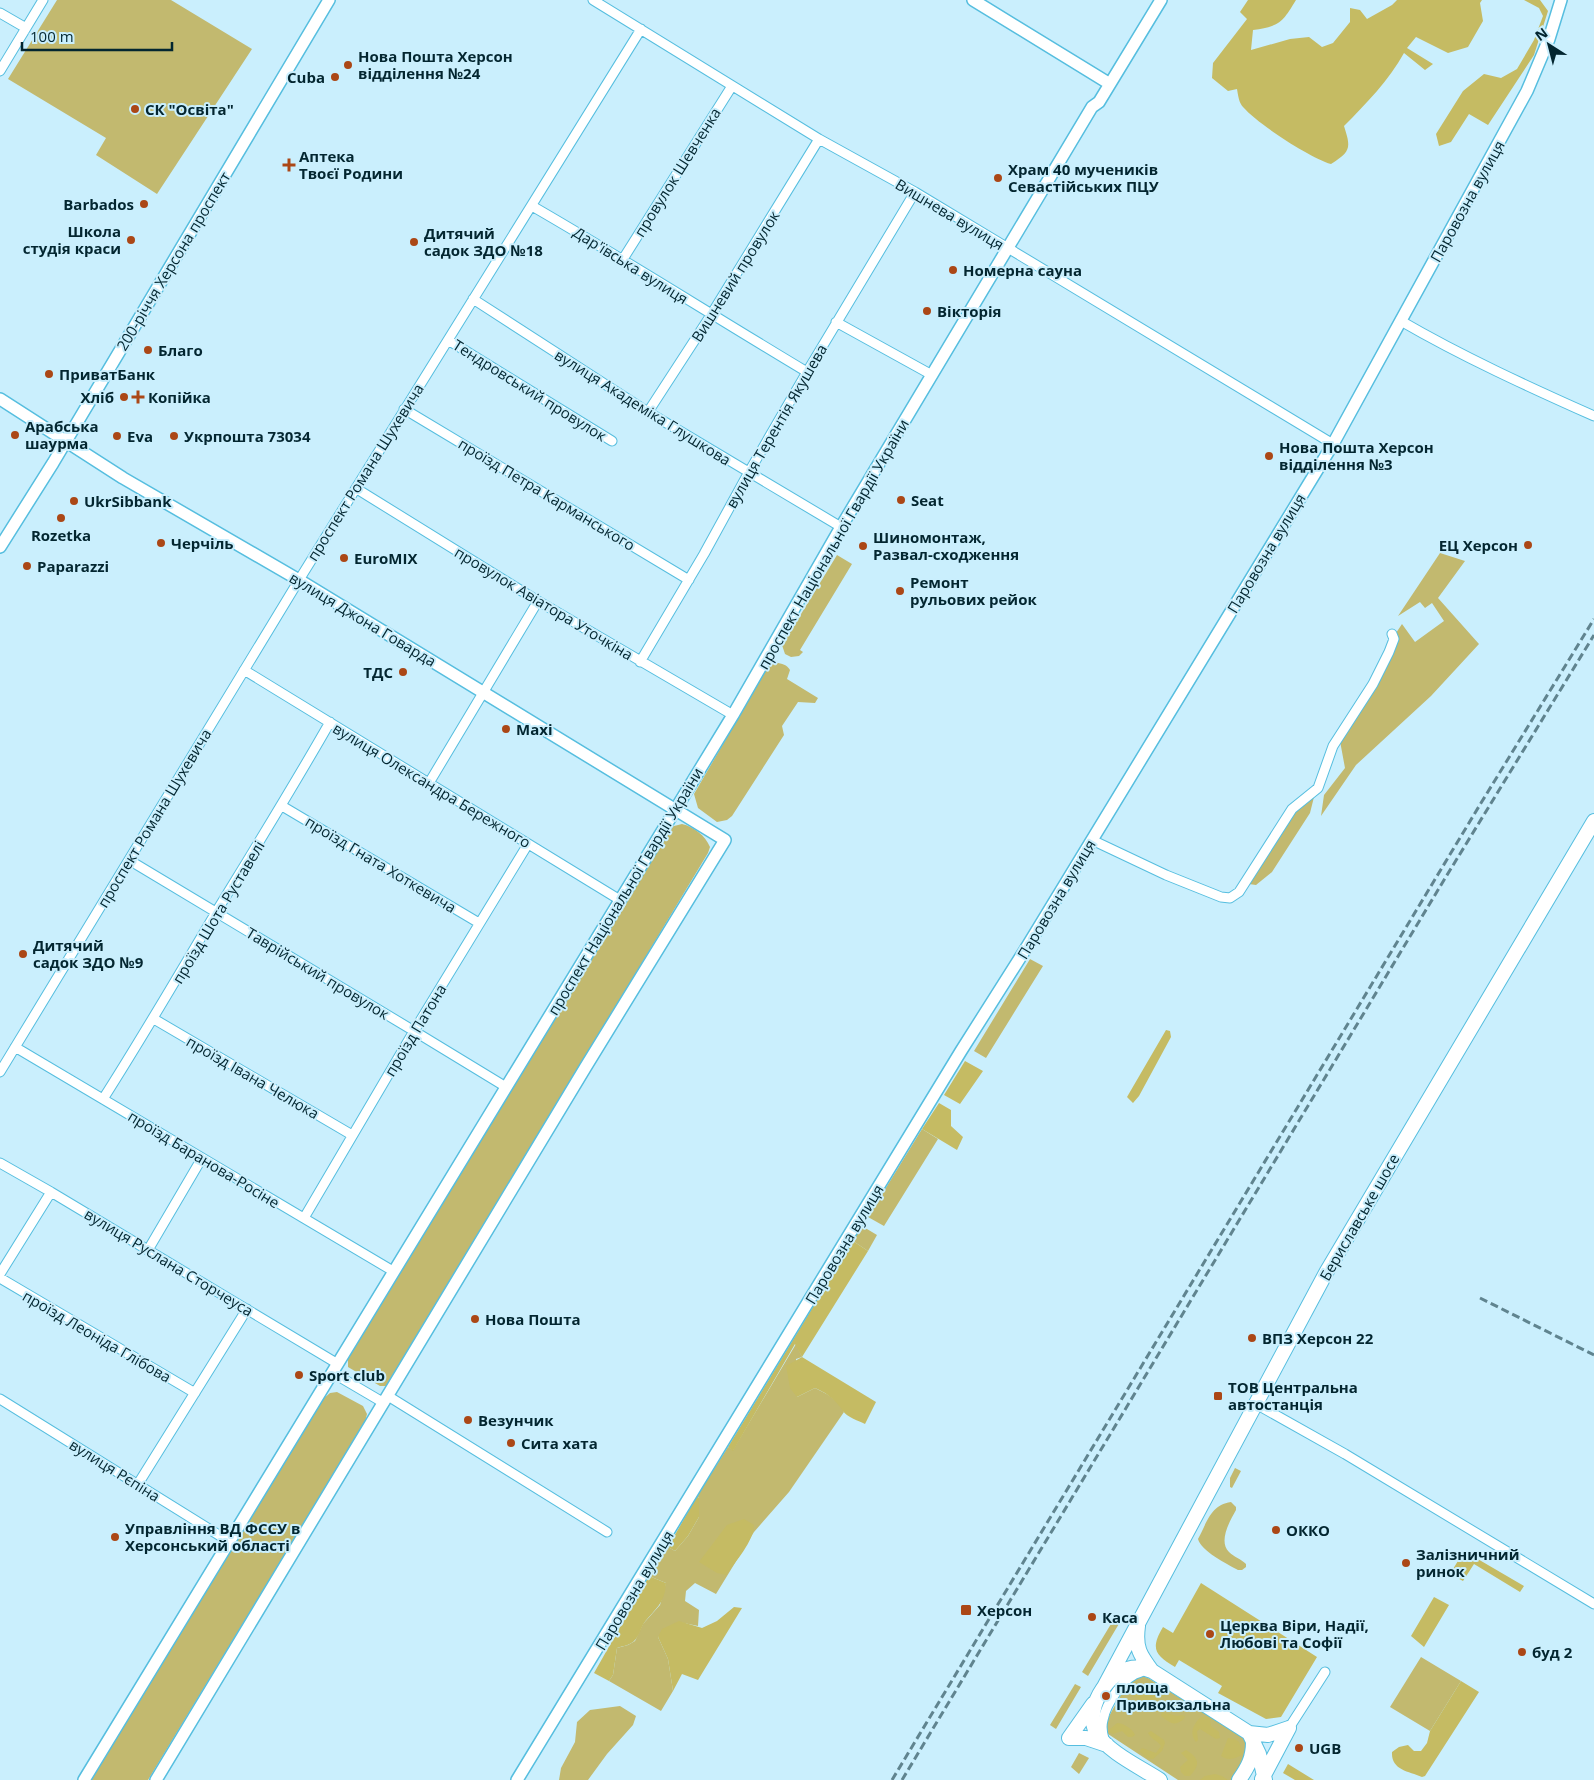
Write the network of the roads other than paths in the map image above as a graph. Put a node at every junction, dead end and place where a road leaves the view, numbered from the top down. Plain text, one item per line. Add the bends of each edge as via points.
1 (43, 0) edge
2 (330, 0) edge
3 (593, 0) edge
4 (973, 0) edge
5 (1161, 0) edge
6 (1561, 0) edge
7 (0, 13) edge
8 (26, 28) junction
9 (641, 28) junction
10 (0, 71) edge
11 (1110, 84) junction
12 (732, 86) junction
13 (820, 139) junction
14 (915, 192) junction
15 (532, 206) junction
16 (1008, 249) junction
17 (623, 258) junction
18 (473, 300) junction
19 (711, 315) junction
20 (1401, 321) junction
21 (836, 322) junction
22 (448, 340) junction
23 (807, 372) junction
24 (932, 375) junction
25 (0, 399) edge
26 (404, 409) junction
27 (648, 412) junction
28 (1594, 416) edge
29 (66, 441) junction
30 (612, 441) dead end
31 (1333, 444) junction
32 (748, 472) junction
33 (357, 488) junction
34 (841, 527) junction
35 (0, 547) edge
36 (299, 580) junction
37 (689, 580) junction
38 (538, 601) junction
39 (1392, 634) dead end
40 (640, 662) junction
41 (244, 670) junction
42 (483, 692) junction
43 (733, 715) junction
44 (330, 722) junction
45 (429, 784) junction
46 (282, 806) junction
47 (674, 809) junction
48 (1594, 821) edge
49 (1092, 840) junction
50 (528, 844) junction
51 (129, 860) junction
52 (620, 900) junction
53 (216, 913) junction
54 (479, 923) junction
55 (154, 1019) junction
56 (414, 1030) junction
57 (15, 1047) junction
58 (0, 1072) edge
59 (506, 1088) junction
60 (103, 1099) junction
61 (352, 1135) junction
62 (202, 1158) junction
63 (0, 1163) edge
64 (51, 1192) junction
65 (304, 1218) junction
66 (148, 1250) junction
67 (393, 1271) junction
68 (0, 1274) edge
69 (0, 1278) edge
70 (247, 1309) junction
71 (335, 1368) junction
72 (195, 1393) junction
73 (0, 1399) edge
74 (386, 1400) junction
75 (1256, 1404) junction
76 (138, 1484) junction
77 (607, 1532) dead end
78 (230, 1542) junction
79 (1594, 1604) edge
80 (1139, 1622) junction
81 (1152, 1671) junction
82 (1325, 1672) dead end
83 (1104, 1687) junction
84 (1096, 1700) junction
85 (1290, 1728) junction
86 (1251, 1737) junction
87 (1108, 1746) junction
88 (1264, 1779) edge
89 (84, 1780) edge
90 (156, 1780) edge
91 (517, 1780) edge
92 (1160, 1780) edge
93 (1239, 1780) edge

1 - 8 street
2 - 29 street, 200-річчя Херсона проспект
3 - 9 street, Вишнева вулиця
4 - 11 street
5 - 11 street, проспект Національної Гвардії України
6 - 20 street, Паровозна вулиця via 1528,91
7 - 8 street
8 - 10 street
9 - 12 street, Вишнева вулиця
9 - 15 street, проспект Романа Шухевича
11 - 16 street, проспект Національної Гвардії України via 1092,107
12 - 13 street, Вишнева вулиця
12 - 17 street, провулок Шевченка
13 - 14 street, Вишнева вулиця
13 - 19 street, Вишневий провулок
14 - 16 street, Вишнева вулиця
14 - 21 street, вулиця Терентія Якушева
15 - 17 street, Дар'ївська вулиця
15 - 18 street, проспект Романа Шухевича
16 - 24 street, проспект Національної Гвардії України
16 - 31 street, Вишнева вулиця
17 - 19 street, Дар'ївська вулиця
18 - 22 street, проспект Романа Шухевича
18 - 27 street, вулиця Академіка Глушкова
19 - 23 street, Дар'ївська вулиця
19 - 27 street, Вишневий провулок
20 - 28 street
20 - 31 street, Паровозна вулиця
21 - 23 street, вулиця Терентія Якушева
21 - 24 street
22 - 26 street, проспект Романа Шухевича
22 - 30 street, Тендровський провулок
23 - 32 street, вулиця Терентія Якушева
24 - 34 street, проспект Національної Гвардії України
25 - 29 street, вулиця Джона Говарда
26 - 33 street, проспект Романа Шухевича
26 - 37 street, проїзд Петра Карманського
27 - 32 street, вулиця Академіка Глушкова
29 - 35 street, 200-річчя Херсона проспект
29 - 36 street, вулиця Джона Говарда via 123,478
31 - 49 street, Паровозна вулиця
32 - 34 street, вулиця Академіка Глушкова
32 - 37 street, вулиця Терентія Якушева
33 - 36 street, проспект Романа Шухевича
33 - 38 street, провулок Авіатора Уточкіна
34 - 43 street, проспект Національної Гвардії України
36 - 41 street, проспект Романа Шухевича
36 - 42 street, вулиця Джона Говарда
37 - 40 street, вулиця Терентія Якушева
38 - 40 street, провулок Авіатора Уточкіна
38 - 42 street
39 - 49 street via 1394,639 1389,652 1373,684 1333,746 1318,788 1292,809 1239,892 1230,898 1221,897
40 - 43 street, провулок Авіатора Уточкіна
41 - 44 street, вулиця Олександра Бережного
41 - 51 street, проспект Романа Шухевича
42 - 45 street
42 - 47 street, вулиця Джона Говарда
43 - 47 street, проспект Національної Гвардії України
44 - 45 street, вулиця Олександра Бережного
44 - 46 street, проїзд Шота Руставелі
45 - 50 street, вулиця Олександра Бережного
46 - 53 street, проїзд Шота Руставелі
46 - 54 street, проїзд Гната Хоткевича
47 - 52 street, проспект Національної Гвардії України
47 - 74 street, вулиця Джона Говарда via 725,840
48 - 75 main road, Бериславське шосе via 1326,1271
49 - 91 street, Паровозна вулиця
50 - 52 street, вулиця Олександра Бережного
50 - 54 street, проїзд Патона
51 - 53 street, Таврійський провулок
51 - 57 street, проспект Романа Шухевича
52 - 59 street, проспект Національної Гвардії України
53 - 55 street, проїзд Шота Руставелі
53 - 56 street, Таврійський провулок
54 - 56 street, проїзд Патона
55 - 60 street, проїзд Шота Руставелі
55 - 61 street, проїзд Івана Челюка
56 - 59 street, Таврійський провулок
56 - 61 street, проїзд Патона
57 - 58 street, проспект Романа Шухевича
57 - 60 street, проїзд Баранова-Росіне
59 - 67 street, проспект Національної Гвардії України
60 - 62 street, проїзд Баранова-Росіне
61 - 65 street, проїзд Патона
62 - 65 street, проїзд Баранова-Росіне
62 - 66 street
63 - 64 street, вулиця Руслана Сторчеуса
64 - 66 street, вулиця Руслана Сторчеуса
64 - 68 street
65 - 67 street, проїзд Баранова-Росіне
66 - 70 street, вулиця Руслана Сторчеуса
67 - 71 street, проспект Національної Гвардії України
69 - 72 street, проїзд Леоніда Глібова
70 - 71 street, вулиця Руслана Сторчеуса
70 - 72 street
71 - 74 street, вулиця Руслана Сторчеуса
71 - 78 street, проспект Національної Гвардії України
72 - 76 street
73 - 76 street, вулиця Рєпіна
74 - 77 street
74 - 90 street
75 - 79 street
75 - 80 main road, Бериславське шосе
76 - 78 street, вулиця Рєпіна
78 - 89 street, проспект Національної Гвардії України
80 - 81 main road, Бериславське шосе via 1137,1646
80 - 83 main road, Бериславське шосе
81 - 83 main road via 1128,1669
81 - 86 main road
81 - 87 street via 1139,1672 1128,1678 1106,1710 1102,1731
82 - 85 street
83 - 84 main road, Бериславське шосе
84 - 87 main road via 1092,1717 1094,1726
84 - 87 main road, Бериславське шосе via 1069,1738 1094,1740
85 - 86 main road
85 - 88 main road
86 - 88 main road via 1259,1754
86 - 93 main road via 1252,1756
87 - 92 main road

